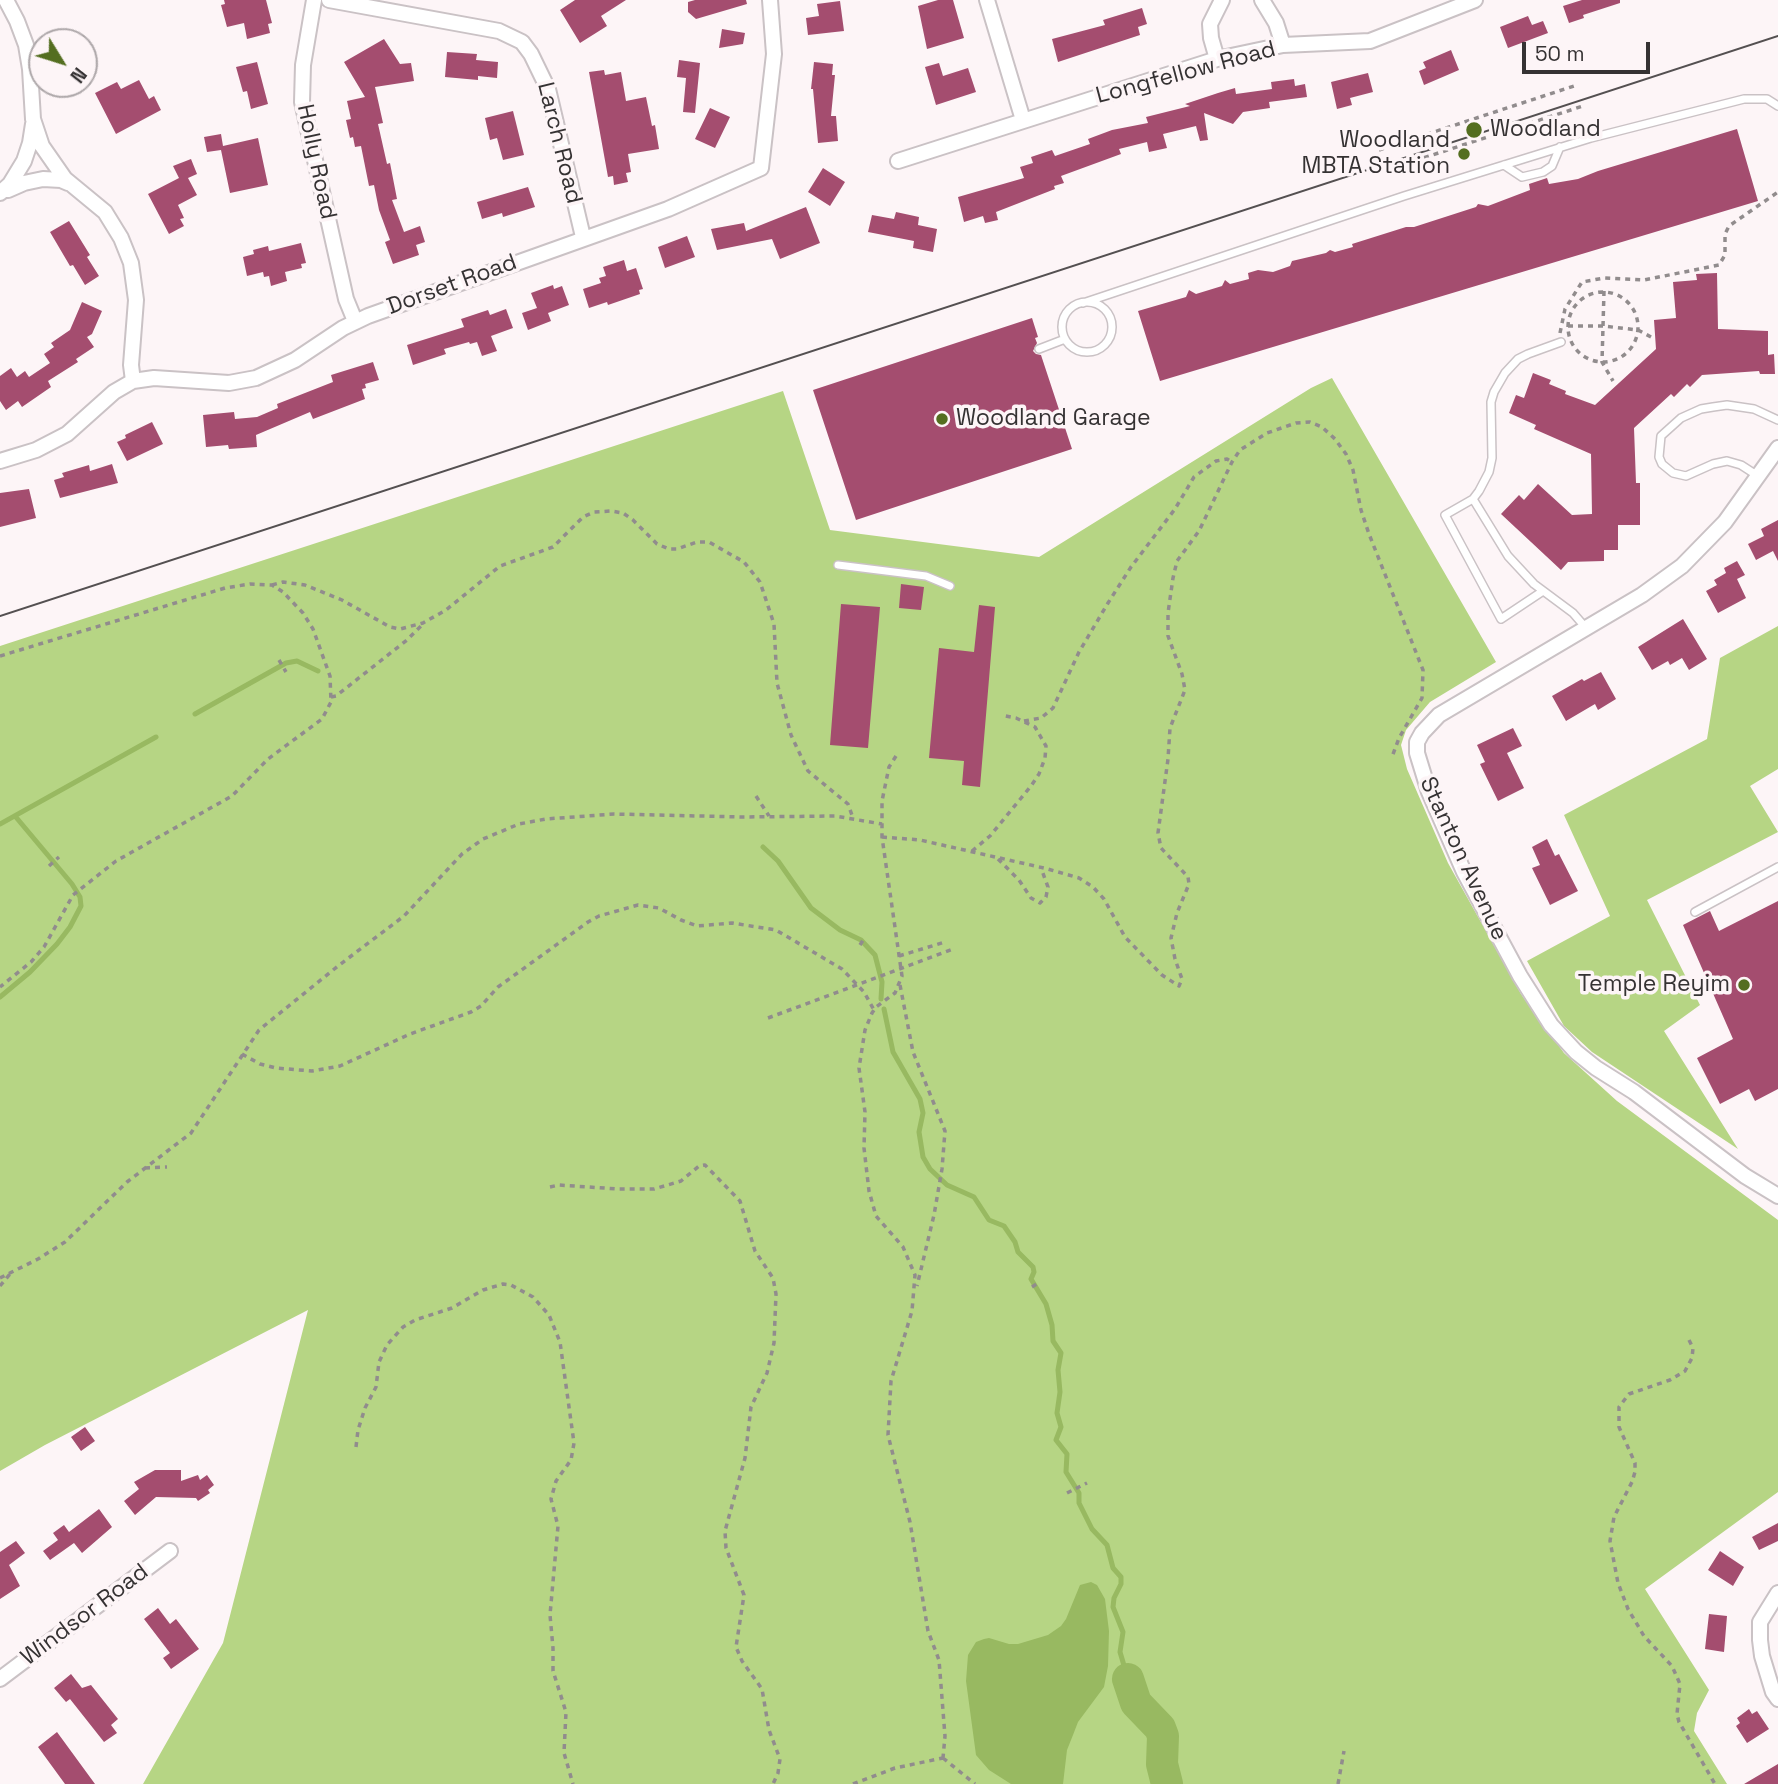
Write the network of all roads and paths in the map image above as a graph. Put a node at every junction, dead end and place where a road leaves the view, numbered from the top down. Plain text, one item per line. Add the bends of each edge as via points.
1 (6, 0) edge
2 (314, 0) edge
3 (329, 0) edge
4 (770, 0) edge
5 (987, 0) edge
6 (1222, 0) edge
7 (1262, 0) edge
8 (1475, 0) edge
9 (1283, 45) junction
10 (1217, 59) junction
11 (1574, 86) dead end
12 (1583, 106) dead end
13 (1778, 106) edge
14 (33, 119) junction
15 (1023, 120) junction
16 (1560, 147) junction
17 (1379, 150) dead end
18 (898, 161) dead end
19 (1504, 165) junction
20 (1386, 170) dead end
21 (72, 185) junction
22 (1778, 192) edge
23 (0, 193) edge
24 (583, 237) junction
25 (1605, 292) junction
26 (1083, 303) junction
27 (355, 321) junction
28 (1568, 326) junction
29 (1603, 326) junction
30 (1638, 330) junction
31 (1651, 337) dead end
32 (1065, 339) junction
33 (1561, 342) joint
34 (1039, 349) dead end
35 (1602, 362) junction
36 (133, 381) junction
37 (1613, 381) dead end
38 (1778, 420) edge
39 (1778, 448) edge
40 (0, 461) edge
41 (1232, 462) junction
42 (1758, 476) junction
43 (1473, 499) junction
44 (838, 565) dead end
45 (272, 584) junction
46 (950, 586) dead end
47 (1543, 591) junction
48 (423, 623) junction
49 (1586, 628) junction
50 (0, 656) edge
51 (279, 660) dead end
52 (286, 672) dead end
53 (331, 697) junction
54 (1001, 715) dead end
55 (1024, 722) junction
56 (896, 756) dead end
57 (1392, 757) dead end
58 (756, 796) dead end
59 (769, 816) junction
60 (853, 818) junction
61 (882, 824) junction
62 (881, 837) junction
63 (971, 851) junction
64 (59, 857) dead end
65 (996, 857) junction
66 (49, 866) dead end
67 (1041, 867) junction
68 (1778, 867) edge
69 (1695, 912) dead end
70 (865, 937) dead end
71 (946, 942) dead end
72 (860, 945) dead end
73 (953, 949) dead end
74 (900, 956) junction
75 (900, 984) junction
76 (0, 988) edge
77 (874, 1010) junction
78 (768, 1018) dead end
79 (242, 1054) junction
80 (167, 1167) dead end
81 (145, 1168) junction
82 (551, 1187) dead end
83 (1778, 1196) edge
84 (10, 1274) junction
85 (0, 1278) edge
86 (1040, 1282) dead end
87 (0, 1286) edge
88 (1032, 1287) dead end
89 (915, 1291) junction
90 (1689, 1340) dead end
91 (356, 1447) dead end
92 (1087, 1483) dead end
93 (1067, 1493) dead end
94 (170, 1551) dead end
95 (1778, 1593) edge
96 (0, 1679) edge
97 (1778, 1699) edge
98 (1344, 1751) dead end
99 (943, 1758) junction
100 (573, 1784) edge
101 (773, 1784) edge
102 (853, 1784) edge
103 (975, 1784) edge
104 (1338, 1784) edge
105 (1716, 1784) edge

1 - 14 street via 28,57
2 - 27 street, Holly Road via 302,102 345,295
3 - 24 street, Larch Road via 499,31 522,42 548,89
4 - 24 street, Dorset Road via 774,62 761,168 668,209
5 - 15 street
6 - 10 street via 1210,24
7 - 9 street
8 - 9 street, Longfellow Road via 1370,41
9 - 10 street, Longfellow Road
10 - 15 street, Longfellow Road
11 - 17 path
12 - 20 path
13 - 16 lane via 1762,99 1739,99
14 - 21 street via 42,146
14 - 23 street via 24,161
15 - 18 street, Longfellow Road
16 - 19 lane
16 - 19 lane via 1552,166 1543,172 1522,177
19 - 26 lane
21 - 23 street via 43,179
21 - 36 street via 105,212 131,263 136,300
22 - 33 path via 1729,226 1726,255 1719,265 1644,280 1582,282 1565,309
24 - 27 street, Dorset Road
25 - 28 path via 1581,300 1570,314
25 - 29 path
25 - 30 path via 1627,301 1635,311
26 - 32 lane via 1066,315
26 - 32 lane via 1096,304 1107,313 1109,338 1088,352
27 - 36 street, Dorset Road via 295,360 256,378 229,383
28 - 29 path
28 - 35 path via 1578,351
29 - 30 path
29 - 35 path
30 - 31 path
30 - 35 path via 1628,352
32 - 34 lane
33 - 43 lane via 1518,359 1499,382 1491,402 1489,472
35 - 37 path
36 - 40 street via 67,434
38 - 42 lane via 1754,409 1727,405 1682,418 1661,436 1659,457 1672,473 1686,476 1727,461
39 - 42 street, Stanton Avenue
41 - 55 path via 1216,461 1195,477 1108,603 1053,708 1041,718
41 - 57 path via 1248,444 1282,426 1310,422 1322,427 1346,454 1369,534 1423,670 1422,698
41 - 67 path via 1199,531 1177,561 1168,613 1168,636 1185,690 1170,728 1158,833 1161,848 1188,877 1189,884 1171,937 1179,986 1166,979 1125,937 1093,887
42 - 49 street, Stanton Avenue via 1725,522 1689,560 1656,586
43 - 47 lane via 1508,556
43 - 47 lane via 1445,515 1501,619
44 - 46 lane via 926,576
45 - 48 path via 292,582 322,591 390,627
45 - 50 path via 225,588
45 - 53 path via 313,629 330,677
47 - 49 lane
48 - 53 path via 418,632
48 - 60 path via 457,603 500,566 553,547 594,512 623,513 668,549 709,542 744,562 760,582 774,624 778,683 791,735 808,771 848,804
49 - 83 street, Stanton Avenue via 1434,719 1418,742 1422,774 1471,886 1530,992 1560,1035 1596,1068
51 - 52 path
53 - 76 path via 322,719 268,759 232,796 116,861 73,895 44,947
54 - 55 path
55 - 63 path via 1035,727 1046,746 1039,774 990,836
56 - 61 path via 889,767
58 - 59 path
59 - 60 path
59 - 79 path via 575,816 519,824 494,834 462,854 404,916 272,1018
60 - 61 path
61 - 62 path
62 - 63 path
62 - 74 path
63 - 65 path
64 - 66 path
65 - 67 path
65 - 67 path via 1040,903 1048,887
68 - 69 lane
70 - 72 path
71 - 74 path
73 - 78 path, bridge
74 - 75 path
75 - 77 path
75 - 89 path via 913,1052 945,1131 940,1184
77 - 79 path via 842,969 776,930 732,923 697,926 659,908 638,905 588,922 498,987 471,1013 340,1066 312,1071 276,1068
77 - 89 path via 859,1055 869,1191 876,1216 909,1257
79 - 81 path via 191,1133
80 - 81 path
81 - 84 path via 65,1242
82 - 101 path via 654,1189 681,1181 705,1165 740,1201 755,1251 773,1278 774,1343 767,1373 751,1407 745,1458 725,1531 726,1548 744,1595 736,1647 762,1689 780,1759
84 - 85 path
84 - 87 path
86 - 88 path
89 - 99 path via 891,1381 888,1435 911,1521 928,1631 939,1660
90 - 105 path via 1692,1357 1685,1371 1629,1394 1619,1407 1619,1427 1635,1472 1609,1535 1628,1609 1644,1636 1672,1666 1680,1684 1679,1722
91 - 100 path via 365,1408 376,1387 379,1362 403,1328 503,1284 533,1297 549,1315 560,1342 574,1443 571,1460 556,1481 551,1499 558,1525 550,1615 553,1671 566,1712 564,1753
92 - 93 path
94 - 96 street, Windsor Road
95 - 97 street via 1760,1622 1762,1656
98 - 104 path
99 - 102 path via 895,1768
99 - 103 path

